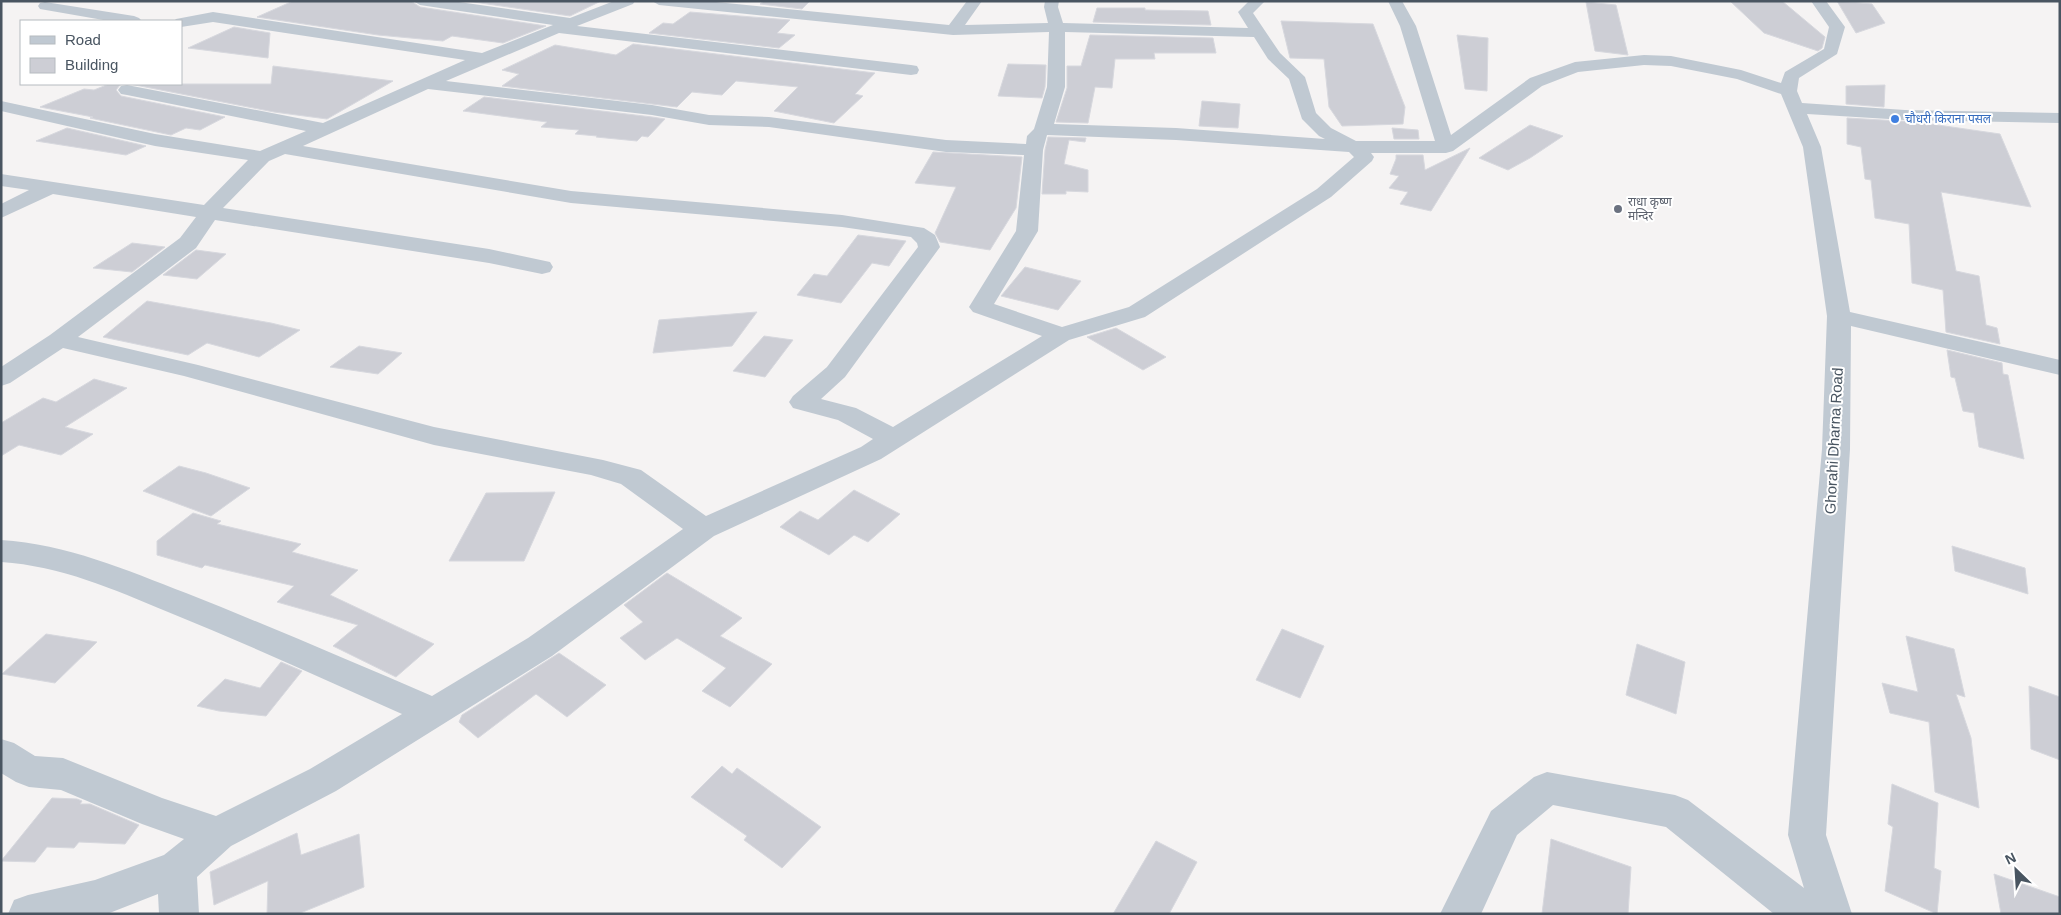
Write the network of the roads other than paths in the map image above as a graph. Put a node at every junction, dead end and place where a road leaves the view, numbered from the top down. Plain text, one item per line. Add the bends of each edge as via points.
1 (420, 1) edge
2 (628, 1) edge
3 (658, 1) edge
4 (975, 1) edge
5 (1052, 1) edge
6 (1258, 1) edge
7 (1394, 1) edge
8 (1818, 1) edge
9 (45, 6) dead end
10 (128, 20) edge
11 (182, 22) edge
12 (564, 26) junction
13 (1057, 27) junction
14 (953, 30) junction
15 (1259, 33) junction
16 (483, 58) junction
17 (911, 70) dead end
18 (426, 83) junction
19 (127, 90) dead end
20 (1791, 100) junction
21 (1, 106) edge
22 (2060, 118) edge
23 (324, 129) junction
24 (1043, 129) junction
25 (1354, 147) junction
26 (283, 148) junction
27 (1446, 148) junction
28 (1034, 150) junction
29 (262, 158) junction
30 (1, 180) edge
31 (49, 188) junction
32 (1, 212) edge
33 (210, 212) junction
34 (542, 267) dead end
35 (1839, 316) junction
36 (1061, 335) junction
37 (59, 340) junction
38 (2060, 368) edge
39 (1, 378) edge
40 (892, 438) junction
41 (704, 529) junction
42 (1, 551) edge
43 (434, 712) junction
44 (1, 754) edge
45 (218, 834) junction
46 (177, 869) junction
47 (28, 914) edge
48 (178, 914) edge
49 (1460, 914) edge
50 (1806, 914) edge
51 (1832, 914) edge

1 - 12 street
2 - 12 street
3 - 14 street
4 - 14 street
5 - 13 street
6 - 15 street via 1245,12
7 - 27 street via 1408,26
8 - 20 street via 1837,27 1831,51 1791,76
9 - 10 street
11 - 16 street via 213,17
12 - 16 street
12 - 17 street
13 - 14 street
13 - 15 street
13 - 24 street via 1056,87
15 - 25 street via 1274,56 1297,77 1308,115 1325,132
16 - 18 street
18 - 23 street
18 - 28 street via 710,120 769,122 946,146
19 - 23 street
20 - 22 street via 1905,115
20 - 27 street via 1741,75 1671,61 1644,60 1575,67 1536,82
20 - 35 street, Ghorahi Dharna Road via 1812,147
21 - 29 street via 155,140
23 - 26 street
24 - 25 street via 1176,134
24 - 28 street via 1036,136
25 - 27 street
25 - 36 street via 1365,156 1316,198 1137,312
26 - 29 street
26 - 40 street via 571,197 842,220 917,232 927,240 929,247 836,372 802,402 847,414
28 - 36 street via 1027,231 981,307
29 - 33 street
30 - 31 street
31 - 32 street
31 - 33 street
33 - 34 street
33 - 37 street via 188,243
35 - 38 street
35 - 51 street, Ghorahi Dharna Road via 1836,449 1807,835
36 - 40 street
37 - 39 street
37 - 41 street via 189,370 434,436 593,466 632,477
40 - 41 street via 871,453
41 - 43 street via 540,647
42 - 43 street via 20,551 86,567 211,616
43 - 45 street via 323,780
44 - 45 street via 29,771 63,774 154,812
45 - 46 street
46 - 47 street via 95,900
46 - 48 street
49 - 50 street via 1504,823 1547,788 1675,812

